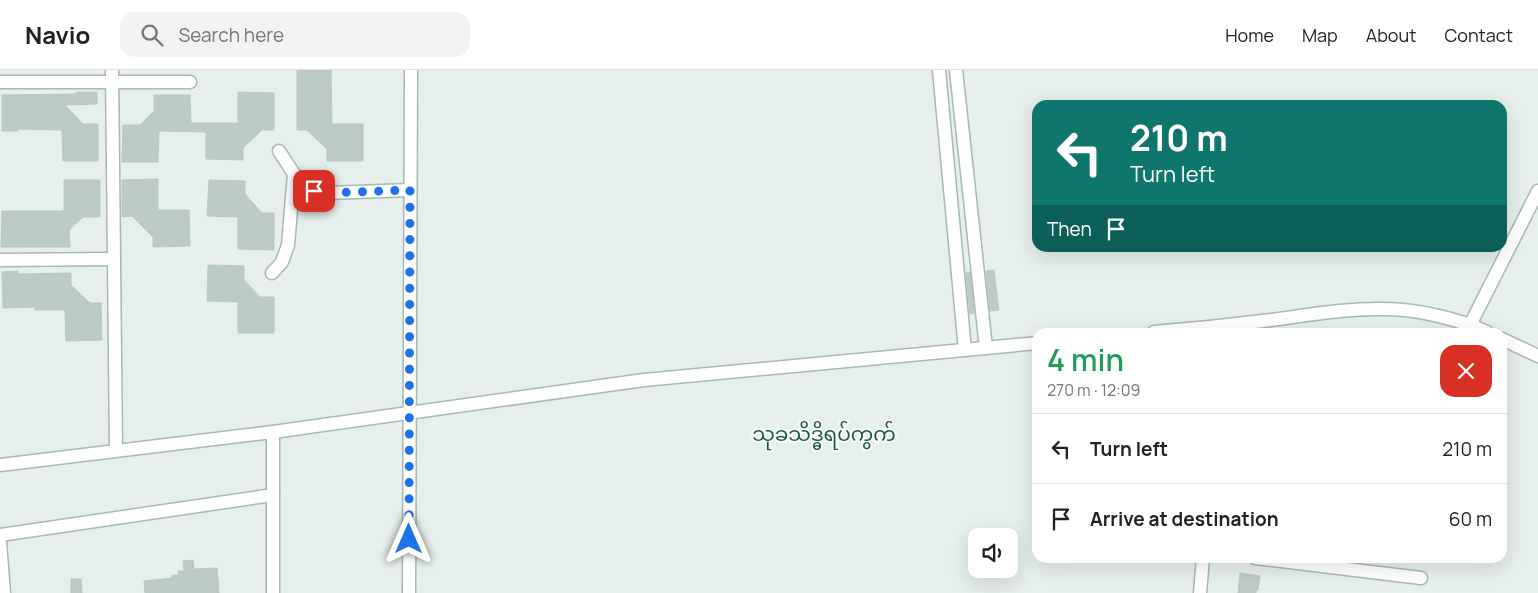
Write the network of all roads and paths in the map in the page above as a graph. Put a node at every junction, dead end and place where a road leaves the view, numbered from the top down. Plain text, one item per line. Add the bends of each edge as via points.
1 (411, 70) edge
2 (939, 70) edge
3 (956, 70) edge
4 (112, 76) edge
5 (0, 82) edge
6 (190, 82) dead end
7 (279, 151) dead end
8 (294, 174) junction
9 (410, 190) junction
10 (1538, 191) edge
11 (1507, 252) edge
12 (1507, 252) edge
13 (114, 259) junction
14 (0, 260) edge
15 (272, 273) dead end
16 (1470, 324) junction
17 (1230, 328) edge
18 (1479, 328) edge
19 (1507, 341) edge
20 (1032, 344) edge
21 (986, 348) junction
22 (965, 350) junction
23 (1538, 356) edge
24 (410, 412) junction
25 (273, 432) junction
26 (116, 450) junction
27 (0, 465) edge
28 (273, 495) junction
29 (0, 535) edge
30 (0, 542) edge
31 (1203, 563) edge
32 (1297, 563) edge
33 (1422, 578) dead end
34 (4, 593) edge
35 (274, 593) edge
36 (409, 593) edge
37 (1200, 593) edge

1 - 9 street
2 - 22 street
3 - 21 street
4 - 5 street
4 - 6 street
4 - 13 street
7 - 8 street
8 - 9 street via 314,191 328,193
8 - 15 street via 288,245 282,262
9 - 24 street
10 - 12 street
11 - 16 street
13 - 14 street
13 - 26 street
16 - 17 street via 1386,308
16 - 18 street
19 - 23 street
20 - 21 street
21 - 22 street
22 - 24 street via 644,380
24 - 25 street
24 - 36 street
25 - 26 street
25 - 28 street
26 - 27 street
28 - 29 street
28 - 35 street
30 - 34 street
31 - 37 street
32 - 33 street

